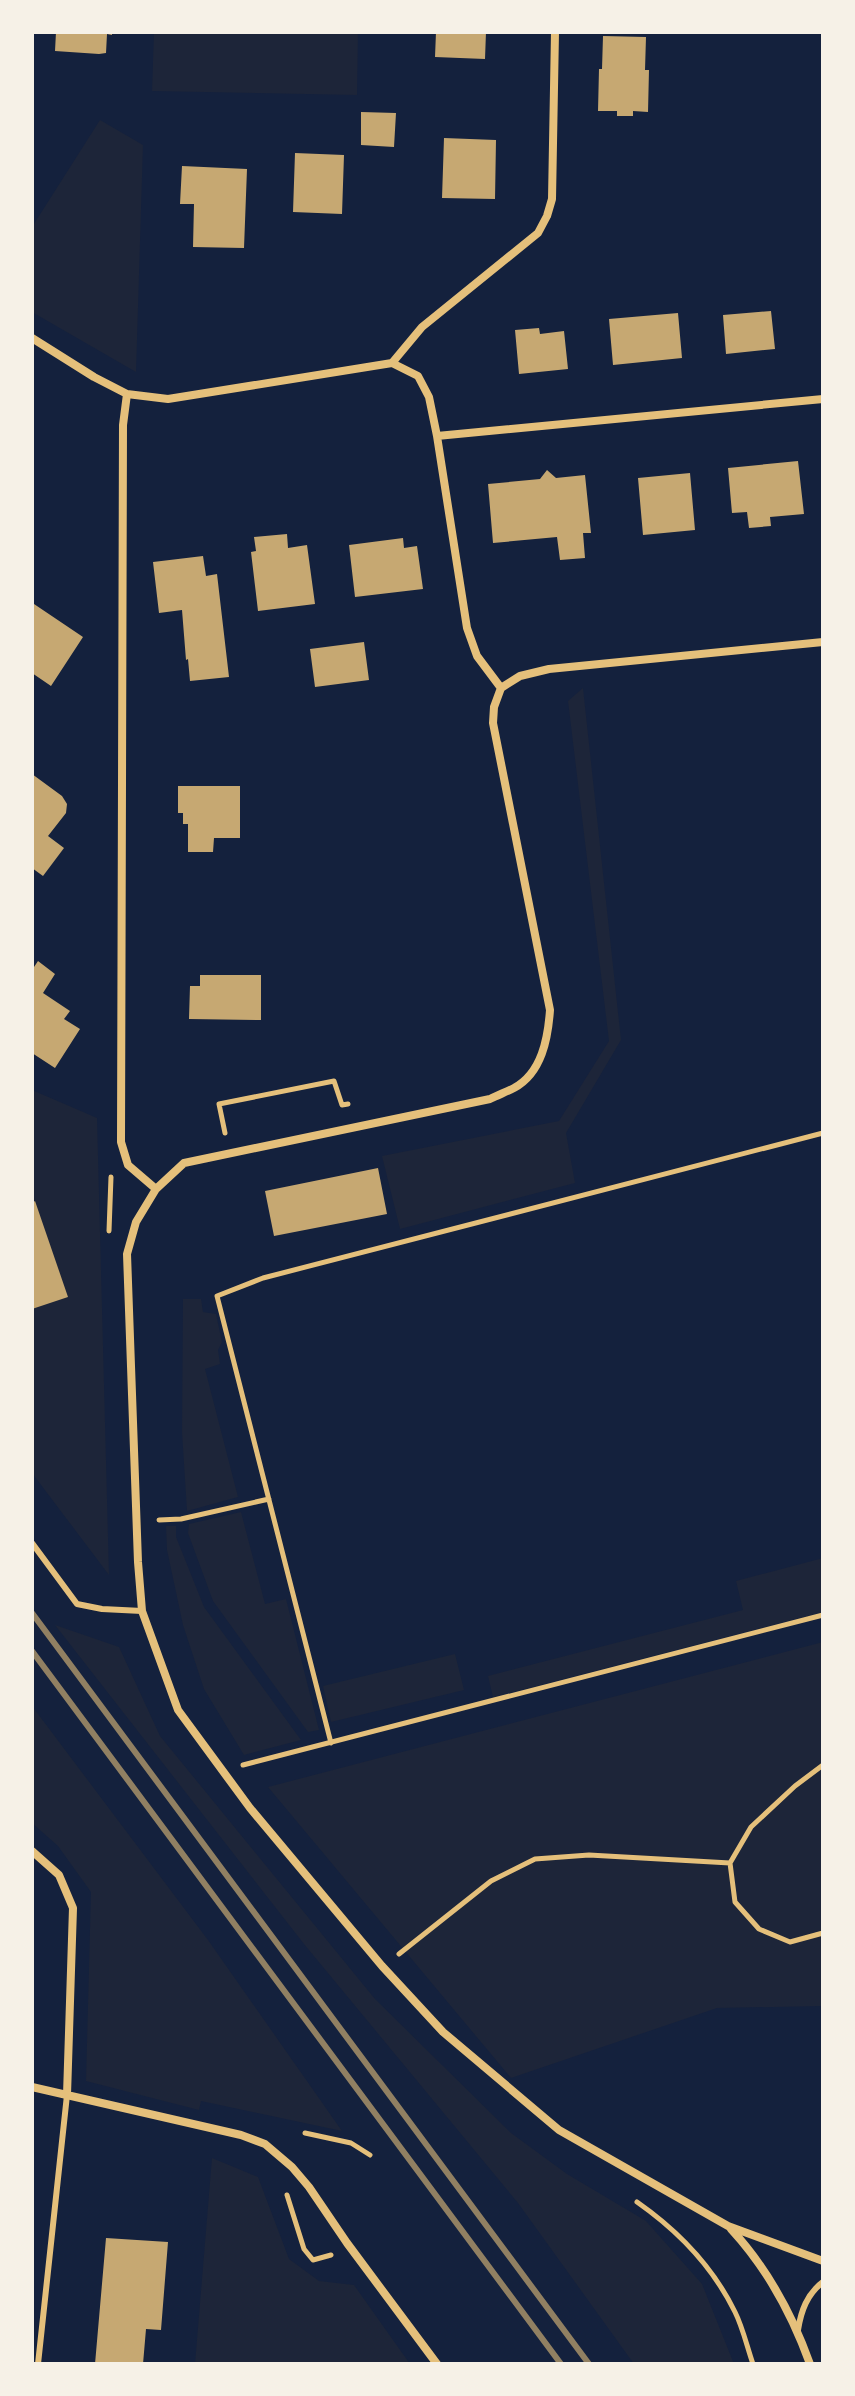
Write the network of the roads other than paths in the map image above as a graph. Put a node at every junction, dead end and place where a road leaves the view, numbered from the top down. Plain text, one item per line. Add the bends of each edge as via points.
1 (555, 32) edge
2 (32, 338) edge
3 (392, 363) junction
4 (127, 394) junction
5 (823, 399) edge
6 (437, 436) junction
7 (823, 642) edge
8 (501, 688) junction
9 (156, 1189) junction
10 (32, 1543) edge
11 (142, 1611) junction
12 (32, 1851) edge
13 (32, 2087) edge
14 (67, 2095) junction
15 (728, 2226) junction
16 (823, 2261) edge
17 (823, 2282) edge
18 (798, 2330) junction
19 (38, 2364) edge
20 (437, 2364) edge
21 (810, 2364) edge

1 - 3 street via 552,199 547,216 538,233 422,327
2 - 4 street
3 - 4 street via 168,399
3 - 6 street via 418,376 429,397
4 - 9 street via 121,1142 128,1165
5 - 6 street
6 - 8 street via 467,628 477,656
7 - 8 street via 549,669 520,676
8 - 9 street via 493,723 550,1010 548,1038 538,1064 517,1087 490,1099 184,1163
9 - 11 street via 136,1222 127,1254
10 - 11 lane via 77,1604
11 - 15 street via 178,1710 250,1808 443,2032 559,2130
12 - 14 street via 59,1875 73,1908
13 - 14 street
14 - 19 lane
14 - 20 street via 265,2144 309,2187
15 - 16 street
15 - 18 street via 755,2255
17 - 18 lane via 806,2300
18 - 21 street

